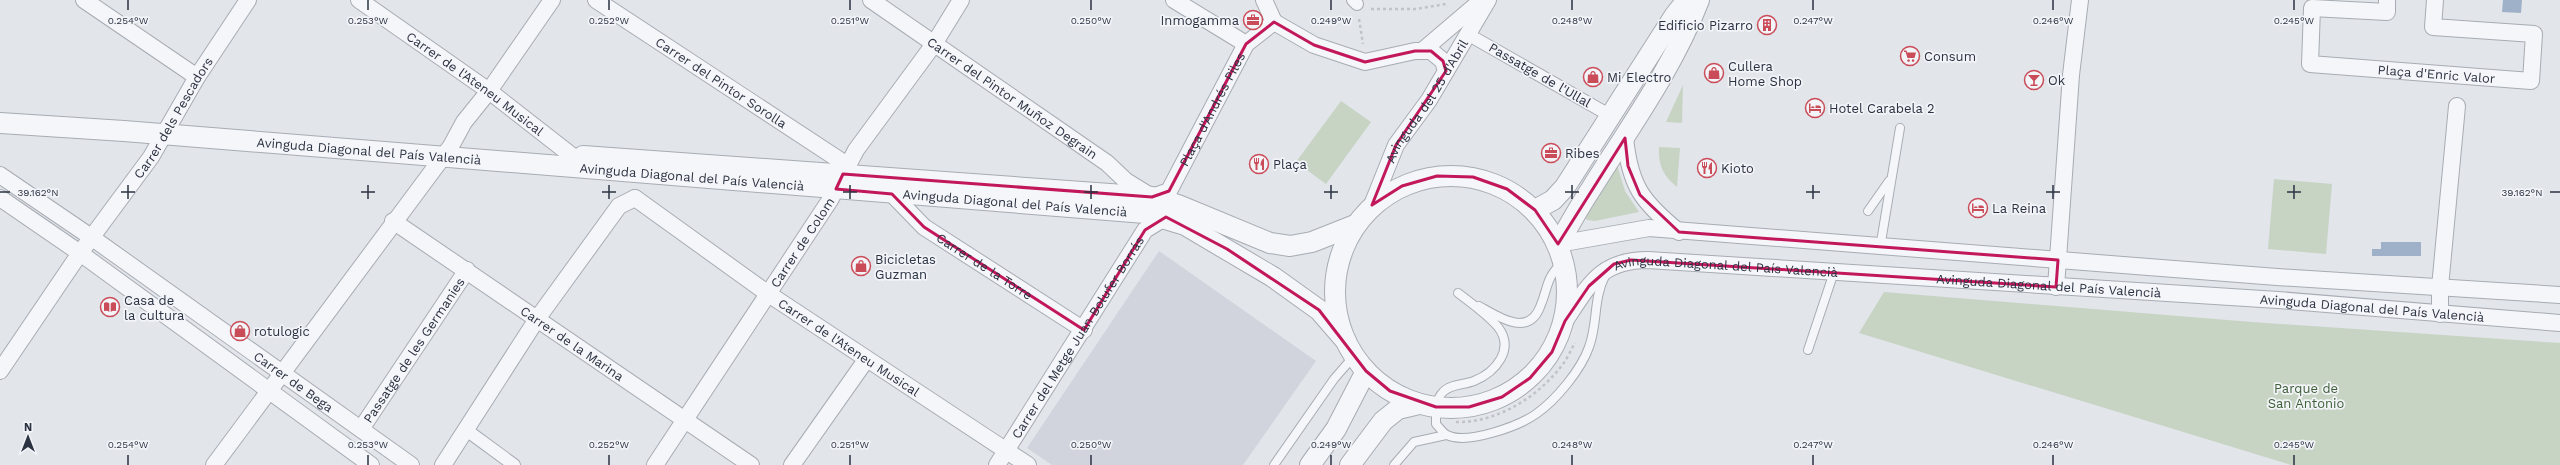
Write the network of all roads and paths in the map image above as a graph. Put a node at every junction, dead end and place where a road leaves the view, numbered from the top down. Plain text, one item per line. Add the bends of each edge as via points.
1 (84, 0) edge
2 (248, 0) edge
3 (359, 0) edge
4 (552, 0) edge
5 (596, 0) edge
6 (871, 0) edge
7 (961, 0) edge
8 (1174, 0) edge
9 (1264, 0) edge
10 (1482, 0) edge
11 (1488, 0) edge
12 (1687, 0) edge
13 (1699, 0) edge
14 (2080, 0) edge
15 (2387, 0) edge
16 (2435, 0) edge
17 (1355, 2) edge
18 (1463, 16) junction
19 (1274, 22) junction
20 (1469, 35) junction
21 (934, 44) junction
22 (1246, 44) junction
23 (1422, 51) junction
24 (1366, 62) junction
25 (1446, 71) junction
26 (197, 77) junction
27 (489, 91) junction
28 (2457, 106) dead end
29 (0, 110) edge
30 (1610, 116) junction
31 (0, 123) edge
32 (1900, 128) dead end
33 (167, 129) junction
34 (1625, 138) junction
35 (446, 152) junction
36 (571, 155) junction
37 (637, 174) junction
38 (0, 175) edge
39 (842, 176) junction
40 (1890, 179) junction
41 (892, 194) junction
42 (1152, 197) junction
43 (0, 198) edge
44 (635, 198) junction
45 (1372, 205) junction
46 (1535, 210) junction
47 (1868, 211) dead end
48 (1166, 218) junction
49 (394, 221) junction
50 (1355, 225) junction
51 (1679, 232) junction
52 (91, 237) junction
53 (1880, 248) junction
54 (80, 253) junction
55 (1561, 253) junction
56 (2058, 260) junction
57 (1610, 268) junction
58 (467, 270) junction
59 (1834, 272) junction
60 (2056, 287) junction
61 (2440, 287) junction
62 (767, 293) junction
63 (2560, 295) edge
64 (2440, 314) junction
65 (537, 319) junction
66 (2560, 323) edge
67 (1571, 328) junction
68 (1084, 330) junction
69 (1808, 350) dead end
70 (1355, 356) junction
71 (866, 360) junction
72 (0, 370) edge
73 (282, 372) junction
74 (268, 390) junction
75 (1430, 411) junction
76 (685, 418) junction
77 (360, 429) junction
78 (466, 429) junction
79 (1446, 434) junction
80 (1007, 451) junction
81 (214, 465) edge
82 (371, 465) edge
83 (411, 465) edge
84 (443, 465) edge
85 (514, 465) edge
86 (655, 465) edge
87 (751, 465) edge
88 (792, 465) edge
89 (997, 465) edge
90 (1028, 465) edge
91 (1274, 465) edge
92 (1310, 465) edge
93 (1350, 465) edge
94 (1394, 465) edge

1 - 26 street
2 - 26 street, Carrer dels Pescadors
3 - 27 street, Carrer de l'Ateneu Musical
4 - 27 street
5 - 39 street, Carrer del Pintor Sorolla
6 - 21 street, Carrer del Pintor Muñoz Degrain
7 - 21 street, Carrer de Colom
8 - 22 street
9 - 19 street
10 - 18 street, Avinguda del 25 d'Abril
11 - 20 street, Avinguda del 25 d'Abril
12 - 30 street via 1674,15
13 - 34 street via 1690,24
14 - 56 street via 2071,75
15 - 16 street, Plaça d'Enric Valor via 2387,12 2312,8 2310,64 2530,81 2534,34 2432,27
17 - 18 path via 1373,10 1416,9 1446,4
17 - 24 path
18 - 23 street, Avinguda del 25 d'Abril
19 - 22 street, Plaça d'Andrés Piles
19 - 24 street via 1314,45
20 - 25 street, Avinguda del 25 d'Abril
20 - 30 street, Passatge de l'Ullal
21 - 39 street, Carrer de Colom
21 - 42 street, Carrer del Pintor Muñoz Degrain
22 - 42 street, Plaça d'Andrés Piles via 1169,191
23 - 24 street
23 - 25 street via 1431,51 1443,61
25 - 45 street, Avinguda del 25 d'Abril via 1396,145
26 - 33 street, Carrer dels Pescadors
27 - 35 street via 464,122
27 - 36 street, Carrer de l'Ateneu Musical
28 - 61 street
29 - 33 street, Avinguda Diagonal del País Valencià
30 - 46 street via 1565,186 1553,200
31 - 33 street, Avinguda Diagonal del País Valencià
32 - 40 lane
33 - 35 street, Avinguda Diagonal del País Valencià
33 - 52 street, Carrer dels Pescadors via 151,157
34 - 51 street via 1628,166 1640,195 1661,218
34 - 55 street via 1591,189
35 - 36 street, Avinguda Diagonal del País Valencià
35 - 37 street, Avinguda Diagonal del País Valencià
35 - 49 street
36 - 39 street, Avinguda Diagonal del País Valencià
37 - 39 street, Avinguda Diagonal del País Valencià
37 - 44 street
38 - 52 street, Carrer de Bega
39 - 41 street, Avinguda Diagonal del País Valencià
39 - 42 street, Avinguda Diagonal del País Valencià
39 - 62 street, Carrer de Colom
40 - 47 lane
40 - 53 lane
41 - 48 street, Avinguda Diagonal del País Valencià via 1145,213
41 - 68 street, Carrer de la Torre via 924,227
42 - 50 street, Avinguda Diagonal del País Valencià via 1270,243 1290,246 1312,242
43 - 54 street, Carrer de Bega
44 - 62 street, Carrer de l'Ateneu Musical
44 - 65 street via 618,206
45 - 46 street via 1402,186 1437,176 1473,177 1507,189
45 - 50 street
46 - 55 street
48 - 68 street, Carrer del Metge Juan Bolufer Borrás via 1146,230
48 - 70 street, Avinguda Diagonal del País Valencià via 1185,225 1273,278 1319,310
49 - 58 street, Carrer de la Marina
49 - 73 street
50 - 70 street via 1343,246 1336,269 1336,305
51 - 53 street, Avinguda Diagonal del País Valencià
51 - 55 street, Avinguda Diagonal del País Valencià via 1649,228
52 - 54 street, Carrer dels Pescadors
52 - 73 street, Carrer de Bega
53 - 56 street, Avinguda Diagonal del País Valencià
54 - 72 street, Carrer dels Pescadors
54 - 74 street, Carrer de Bega
55 - 67 street via 1568,280
55 - 75 lane via 1545,287 1540,308 1529,320 1518,324 1505,321 1458,293 1498,327 1504,341 1505,354 1493,370 1474,381 1449,387 1442,392
56 - 60 street
56 - 61 street, Avinguda Diagonal del País Valencià via 2277,278
57 - 59 street, Avinguda Diagonal del País Valencià via 1631,260 1648,260
57 - 67 street, Avinguda Diagonal del País Valencià via 1589,286
57 - 79 lane via 1599,287 1596,319 1589,348 1563,389 1536,414 1494,433 1466,438
58 - 65 street, Carrer de la Marina
58 - 77 street, Passatge de les Germanies
59 - 60 street, Avinguda Diagonal del País Valencià
59 - 69 lane
60 - 64 street, Avinguda Diagonal del País Valencià via 2278,300
61 - 63 street, Avinguda Diagonal del País Valencià
61 - 64 street
62 - 71 street, Carrer de l'Ateneu Musical
62 - 76 street, Carrer de Colom
64 - 66 street, Avinguda Diagonal del País Valencià
65 - 76 street, Carrer de la Marina
65 - 78 street
67 - 75 street via 1530,378 1502,397 1470,407
67 - 75 path via 1560,368 1540,390 1518,405 1489,417 1463,422
68 - 80 street, Carrer del Metge Juan Bolufer Borrás
70 - 75 street, Avinguda Diagonal del País Valencià via 1390,391
70 - 91 lane via 1334,379
70 - 92 street via 1336,429
71 - 80 street, Carrer de l'Ateneu Musical
71 - 88 street
73 - 74 street
73 - 77 street, Carrer de Bega
74 - 81 street
74 - 82 street, Carrer de Bega
75 - 79 lane
75 - 93 street via 1398,409 1383,421
76 - 86 street, Carrer de Colom
76 - 87 street, Carrer de la Marina
77 - 83 street, Carrer de Bega
78 - 84 street
78 - 85 street
79 - 94 lane via 1414,442
80 - 89 street, Carrer del Metge Juan Bolufer Borrás
80 - 90 street, Carrer de l'Ateneu Musical

